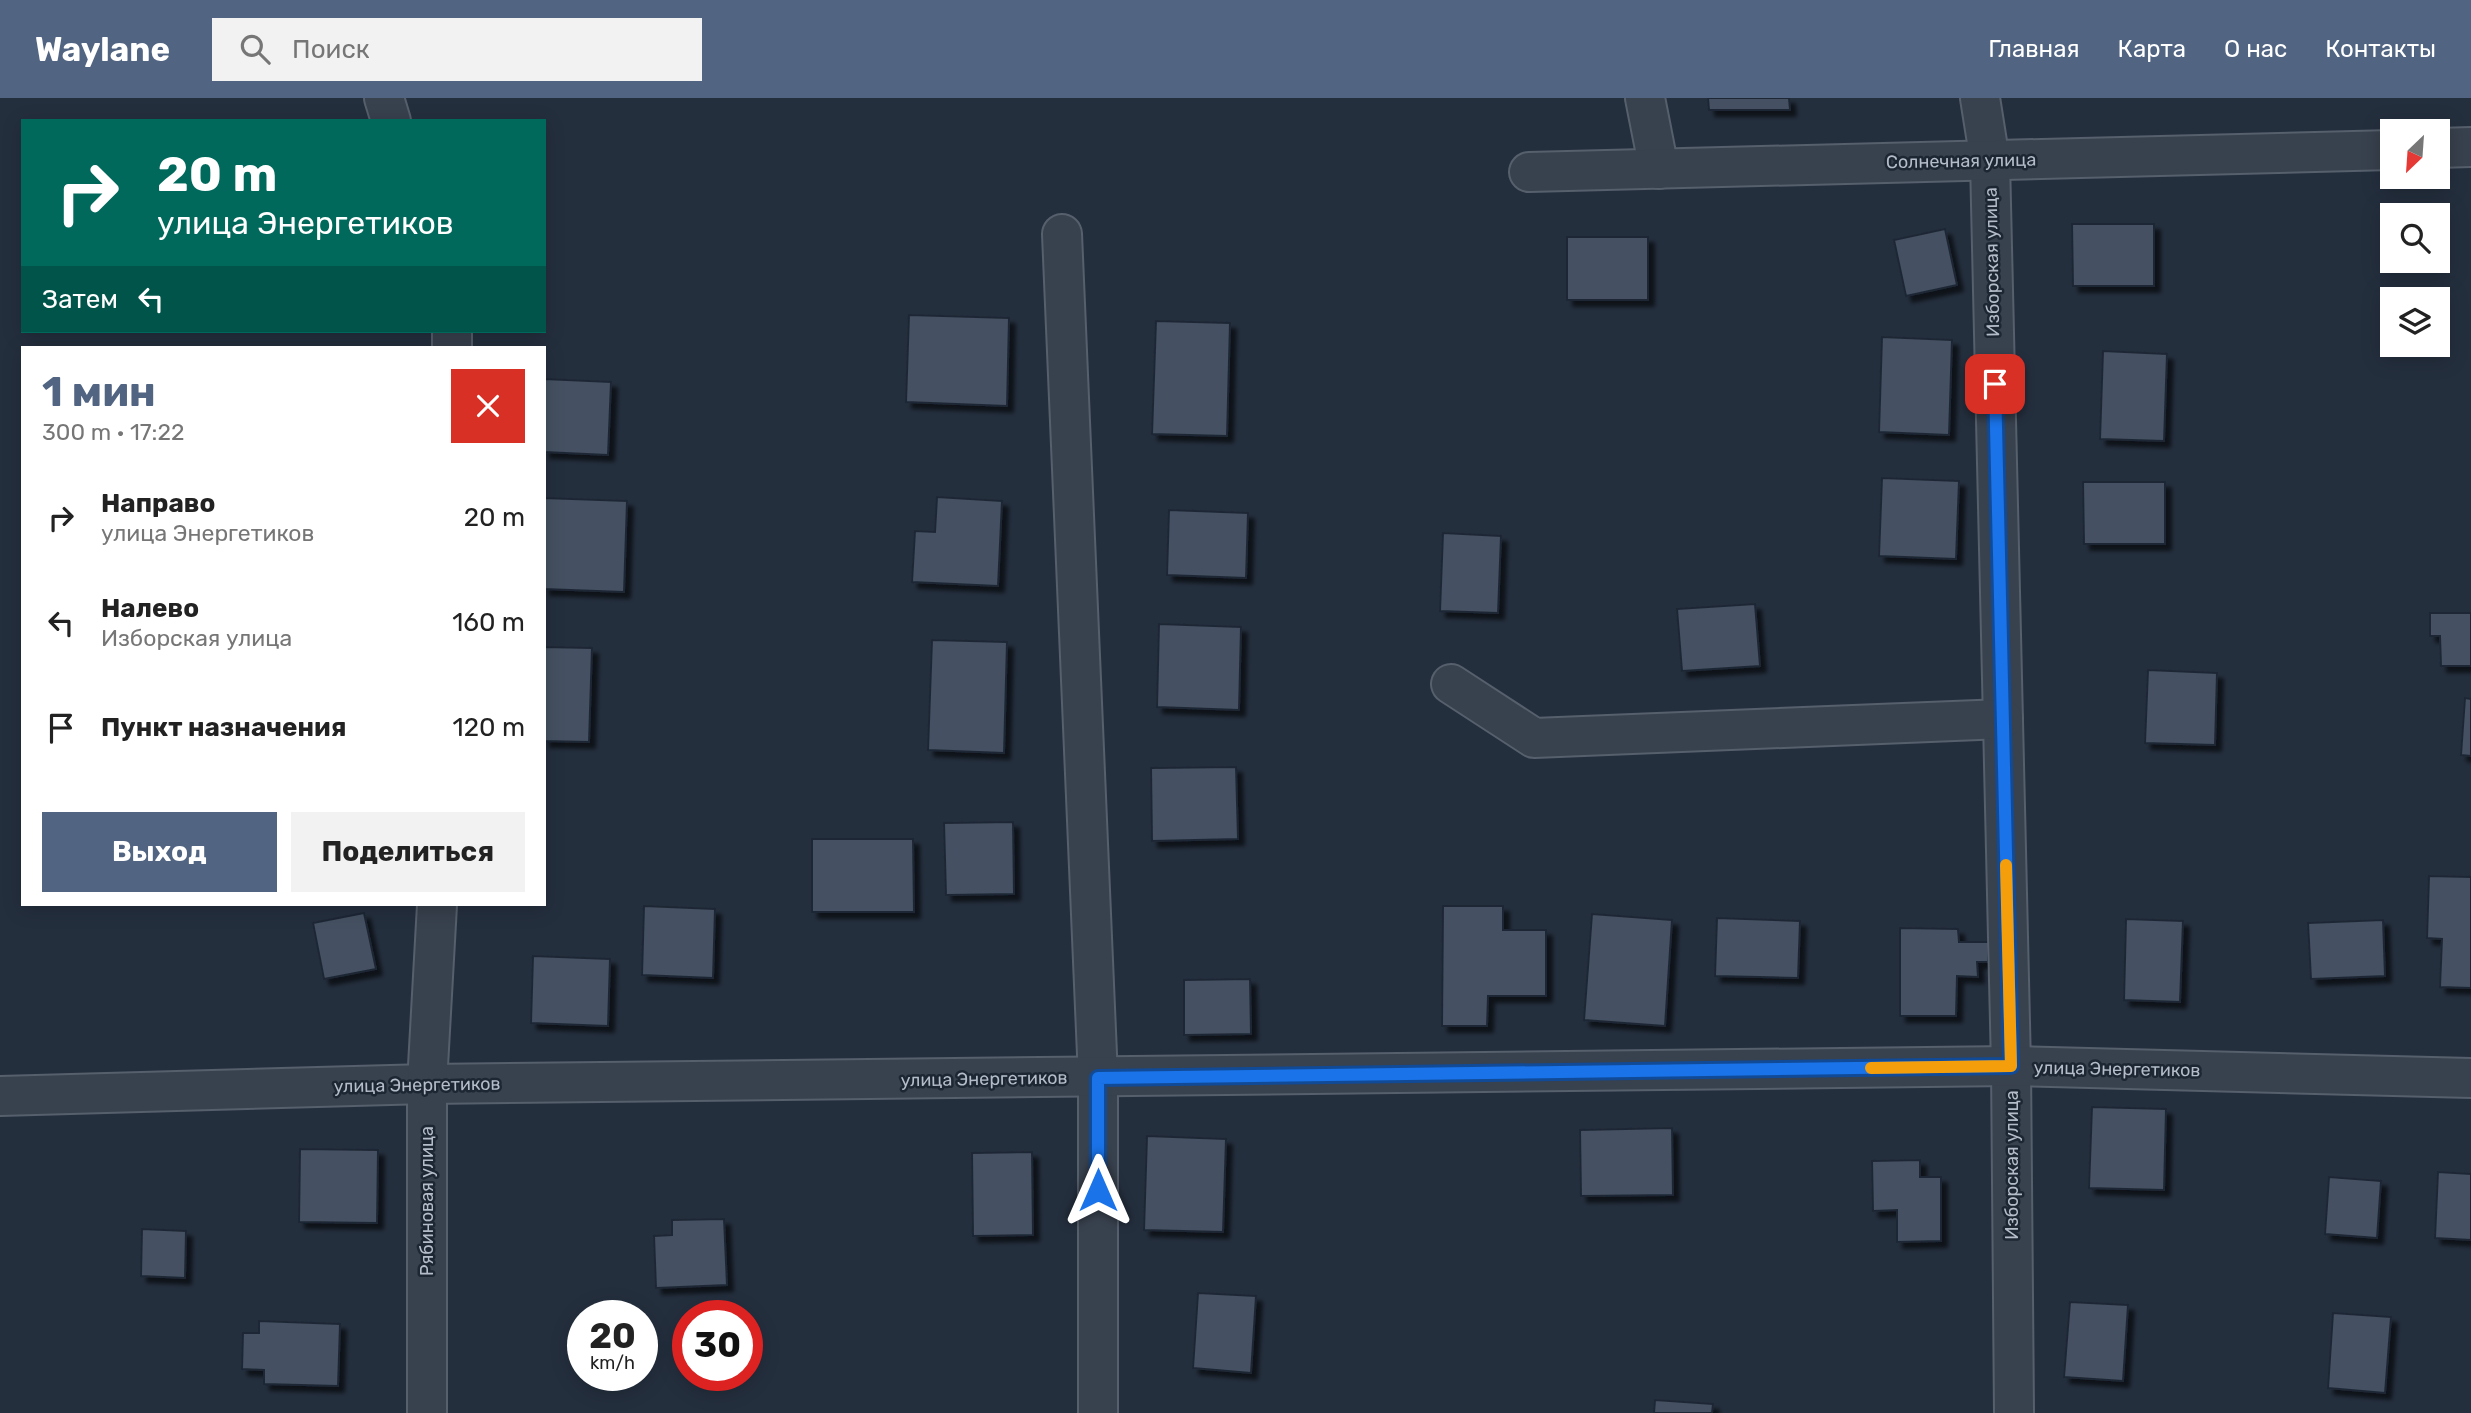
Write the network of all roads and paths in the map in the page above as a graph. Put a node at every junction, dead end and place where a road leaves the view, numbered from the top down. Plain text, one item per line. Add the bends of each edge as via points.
1 (384, 98) edge
2 (1645, 98) edge
3 (1980, 98) edge
4 (390, 119) edge
5 (2471, 147) edge
6 (2450, 148) edge
7 (2380, 150) edge
8 (1990, 161) junction
9 (1659, 169) junction
10 (1529, 172) dead end
11 (1062, 234) dead end
12 (1451, 684) dead end
13 (2003, 719) junction
14 (437, 906) edge
15 (2011, 1066) junction
16 (1098, 1078) junction
17 (2471, 1078) edge
18 (427, 1084) junction
19 (0, 1096) edge
20 (428, 1413) edge
21 (1098, 1413) edge
22 (2014, 1413) edge

1 - 4 street
2 - 9 street
3 - 8 street, Изборская улица
5 - 6 street
7 - 8 street, Солнечная улица
8 - 9 street, Солнечная улица
8 - 13 street, Изборская улица
9 - 10 street, Солнечная улица
11 - 16 street
12 - 13 street via 1534,738
13 - 15 street, Изборская улица
14 - 18 street, Рябиновая улица
15 - 16 street, улица Энергетиков
15 - 17 street, улица Энергетиков
15 - 22 street, Изборская улица
16 - 18 street, улица Энергетиков
16 - 21 street
18 - 19 street, улица Энергетиков
18 - 20 street, Рябиновая улица

